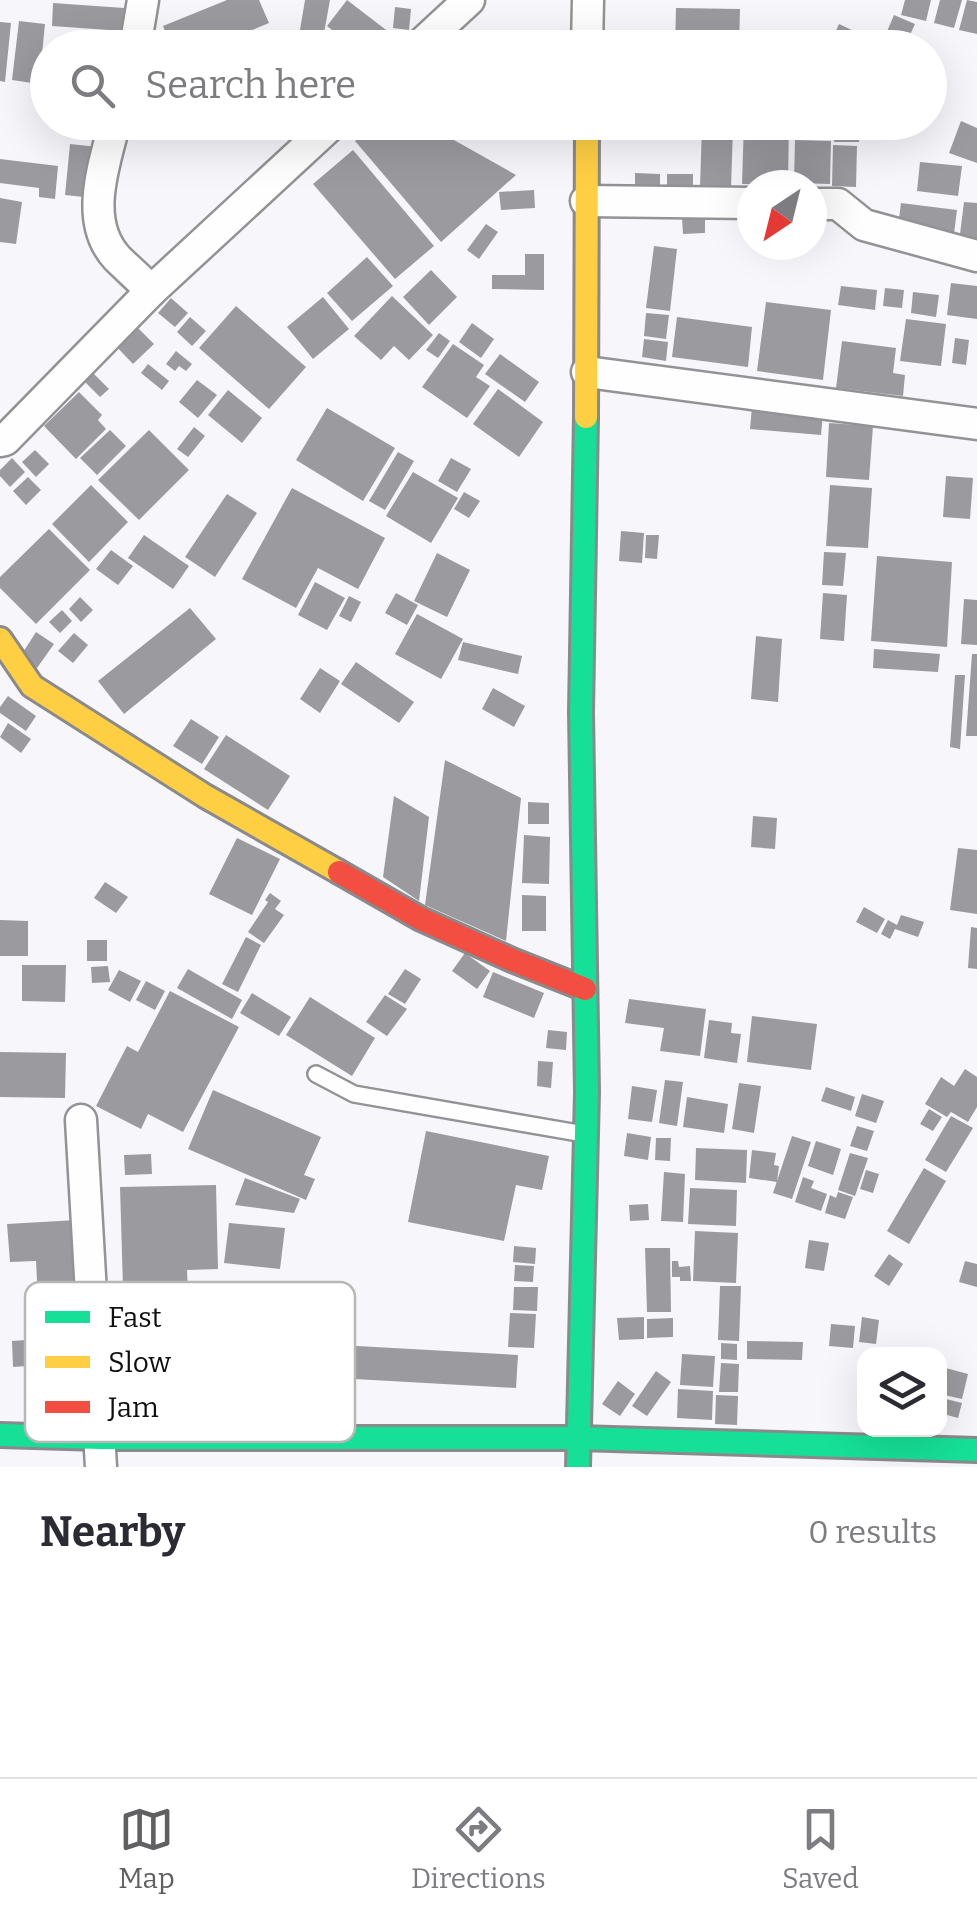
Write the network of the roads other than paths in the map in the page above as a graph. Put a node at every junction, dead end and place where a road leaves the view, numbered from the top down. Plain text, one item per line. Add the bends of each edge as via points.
1 (144, 0) edge
2 (468, 0) edge
3 (588, 0) edge
4 (138, 30) edge
5 (436, 30) edge
6 (588, 30) edge
7 (110, 140) edge
8 (314, 140) edge
9 (587, 140) edge
10 (586, 202) junction
11 (737, 203) edge
12 (827, 204) edge
13 (977, 256) edge
14 (150, 291) junction
15 (587, 372) junction
16 (977, 424) edge
17 (0, 442) edge
18 (0, 639) edge
19 (586, 989) junction
20 (316, 1074) dead end
21 (81, 1120) dead end
22 (586, 1134) junction
23 (91, 1282) edge
24 (0, 1436) edge
25 (578, 1438) junction
26 (25, 1440) edge
27 (38, 1442) edge
28 (977, 1450) edge
29 (101, 1452) edge
30 (578, 1467) edge

1 - 4 street
2 - 5 street
3 - 6 street
7 - 14 street via 99,184 105,239
8 - 14 street
9 - 10 street
10 - 11 street
10 - 15 street
12 - 13 street via 838,204 864,225
14 - 17 street
15 - 16 street
15 - 19 street via 581,712
18 - 19 street via 32,686 205,796 420,919
19 - 22 street
20 - 22 lane via 354,1094
21 - 23 street
22 - 25 street
24 - 26 street
25 - 28 street
25 - 29 street
25 - 30 street
27 - 29 street

